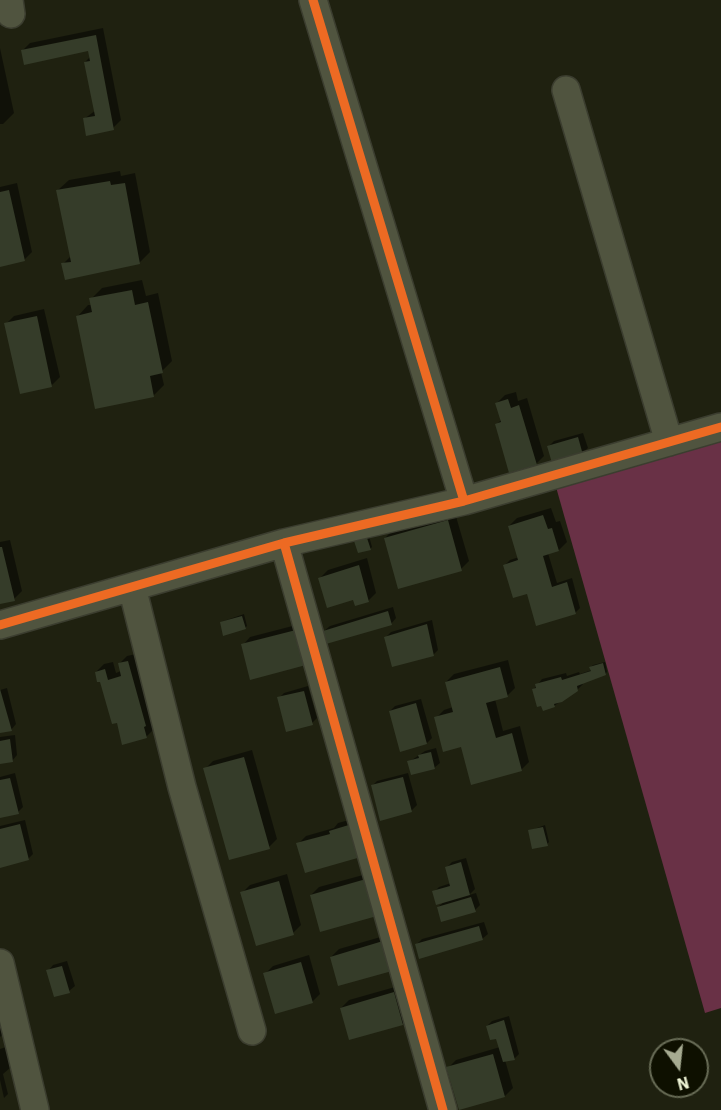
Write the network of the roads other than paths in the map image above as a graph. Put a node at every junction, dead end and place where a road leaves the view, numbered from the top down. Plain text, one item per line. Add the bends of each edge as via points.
1 (313, 0) edge
2 (566, 90) dead end
3 (721, 427) edge
4 (669, 442) junction
5 (464, 501) junction
6 (284, 543) junction
7 (132, 587) junction
8 (0, 625) edge
9 (0, 963) edge
10 (252, 1031) dead end
11 (35, 1110) edge
12 (443, 1110) edge

1 - 5 street
2 - 4 street
3 - 4 street
4 - 5 street
5 - 6 street
6 - 7 street
6 - 12 street
7 - 8 street
7 - 10 street
9 - 11 street

